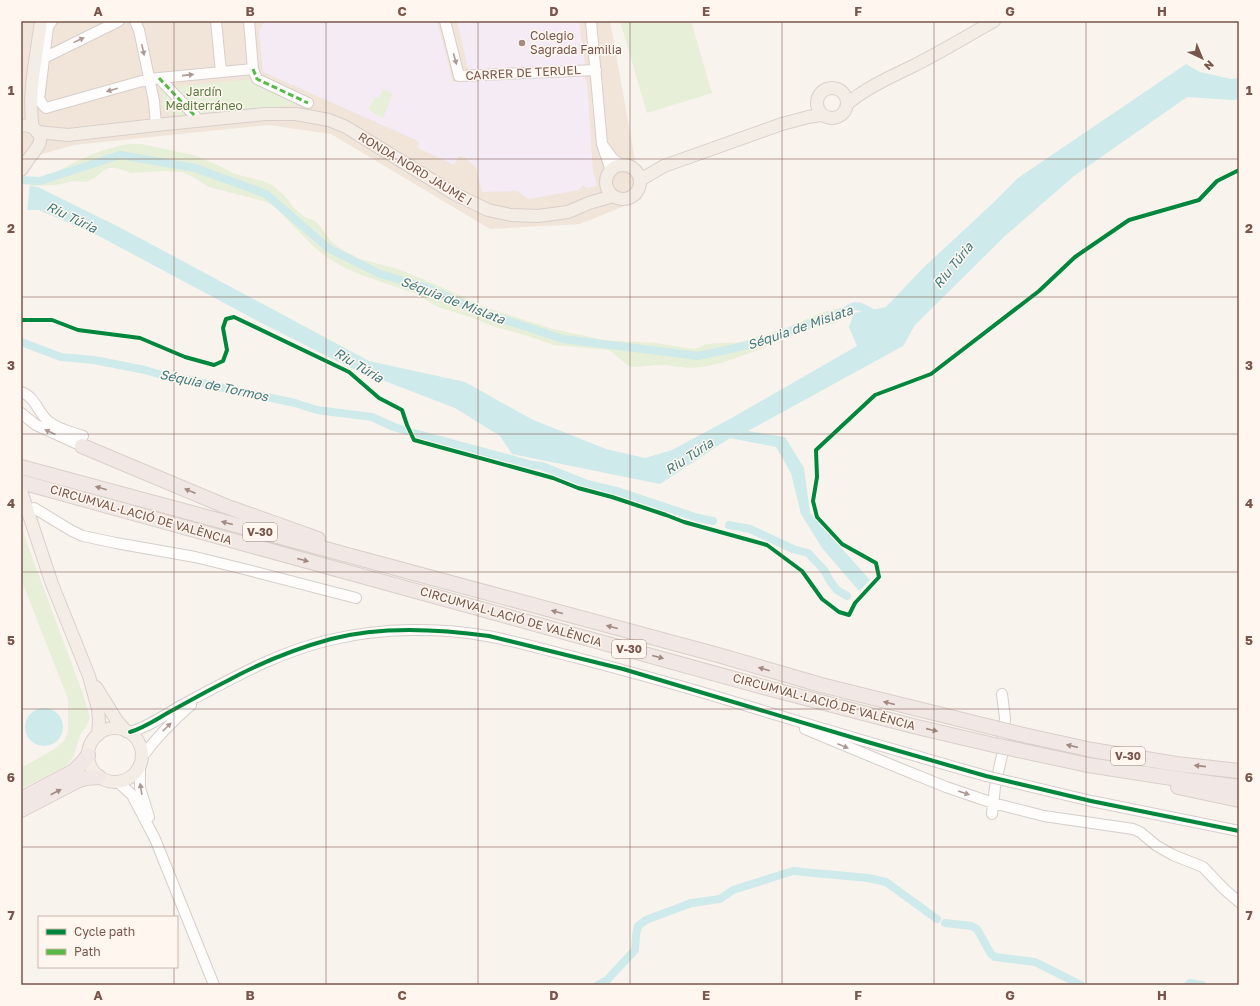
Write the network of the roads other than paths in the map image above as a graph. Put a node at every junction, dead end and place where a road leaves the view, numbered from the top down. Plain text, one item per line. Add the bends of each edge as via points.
1 (41, 21) edge
2 (52, 21) edge
3 (119, 21) edge
4 (135, 21) edge
5 (216, 21) edge
6 (445, 21) edge
7 (591, 21) edge
8 (994, 21) edge
9 (251, 24) edge
10 (44, 58) junction
11 (253, 69) junction
12 (596, 70) junction
13 (220, 72) junction
14 (154, 79) junction
15 (884, 80) junction
16 (839, 90) junction
17 (817, 100) junction
18 (30, 102) junction
19 (308, 103) dead end
20 (847, 104) junction
21 (822, 115) junction
22 (195, 116) dead end
23 (21, 123) edge
24 (782, 124) junction
25 (156, 125) junction
26 (21, 126) edge
27 (35, 130) junction
28 (68, 135) junction
29 (36, 150) junction
30 (21, 154) edge
31 (664, 166) junction
32 (621, 168) junction
33 (21, 171) edge
34 (640, 180) junction
35 (610, 191) junction
36 (21, 392) edge
37 (21, 413) edge
38 (82, 441) junction
39 (21, 466) edge
40 (21, 482) edge
41 (21, 491) edge
42 (27, 510) junction
43 (481, 591) junction
44 (356, 598) dead end
45 (89, 676) junction
46 (208, 691) junction
47 (1002, 694) dead end
48 (783, 717) junction
49 (128, 731) junction
50 (98, 735) junction
51 (88, 755) junction
52 (141, 761) junction
53 (1088, 765) junction
54 (1239, 771) edge
55 (99, 777) junction
56 (118, 782) junction
57 (1239, 786) edge
58 (21, 799) edge
59 (1239, 800) edge
60 (993, 803) junction
61 (21, 810) edge
62 (992, 814) dead end
63 (1239, 831) edge
64 (154, 839) junction
65 (1239, 902) edge
66 (214, 985) edge

1 - 18 main road
2 - 10 street via 48,27
10 -> 3 street
4 -> 14 street
5 - 13 street
6 -> 12 street, CARRER DE TERUEL via 459,76
7 - 12 street
8 - 15 main road
9 - 11 street
14 -> 10 street via 46,108 39,99
11 - 13 street
11 - 19 street via 257,79
12 - 32 street via 602,144
14 -> 13 street
14 - 22 street
14 - 25 street
15 - 16 main road
15 - 20 main road
16 - 17 main road via 826,89
16 - 20 main road via 845,95
17 - 21 main road via 817,108
17 - 24 main road
18 - 23 main road
18 - 27 main road
20 - 21 main road via 844,113 836,118 826,118
21 - 24 main road
24 - 31 main road
25 - 28 main road, RONDA NORD JAUME I
25 - 35 main road, RONDA NORD JAUME I via 265,114 296,114 330,120 346,127 452,193 488,210 511,215 538,216 568,212
26 - 27 main road via 29,126
27 - 28 main road
27 - 29 main road via 40,136
28 - 29 main road
29 - 30 main road via 29,155
29 - 33 main road
31 - 32 main road
31 - 34 main road
32 - 34 main road via 635,170
32 - 35 main road via 608,176 606,182
34 - 35 main road via 638,189 630,197 619,198
36 - 38 street via 32,399 43,416 52,424
38 -> 37 street via 36,425
43 -> 38 highway via 332,544 225,506
43 -> 39 highway, CIRCUMVAL·LACIÓ DE VALÈNCIA / V-30
40 -> 53 highway, CIRCUMVAL·LACIÓ DE VALÈNCIA / V-30, bridge via 767,688 917,727
41 - 42 main road
42 - 44 street via 34,508 83,536 195,557
42 - 45 main road via 52,584
54 -> 43 highway, CIRCUMVAL·LACIÓ DE VALÈNCIA / V-30, bridge via 1100,752 1019,734 821,685
45 - 49 main road via 117,722
45 - 50 main road via 98,709
46 - 48 street via 259,664 332,639 400,630 445,632 489,636 616,668
46 - 49 street via 148,726
52 -> 46 street via 156,738 171,722
47 - 60 street via 1005,718 1003,744
48 -> 60 street via 846,747
48 - 63 street, bridge via 986,776 1091,801
49 - 50 main road via 111,729
49 - 52 main road via 140,745
50 - 51 main road via 89,747
51 - 55 main road via 90,766
51 - 58 highway via 74,771
52 - 56 main road via 131,777
64 -> 52 street via 140,788
53 - 57 highway, CIRCUMVAL·LACIÓ DE VALÈNCIA / V-30
53 - 59 highway via 1139,779
55 - 56 main road
61 -> 55 highway via 79,780
56 - 64 street via 132,795
60 - 62 street
60 - 65 street via 1044,816 1133,829 1173,856 1203,867
64 - 66 street

